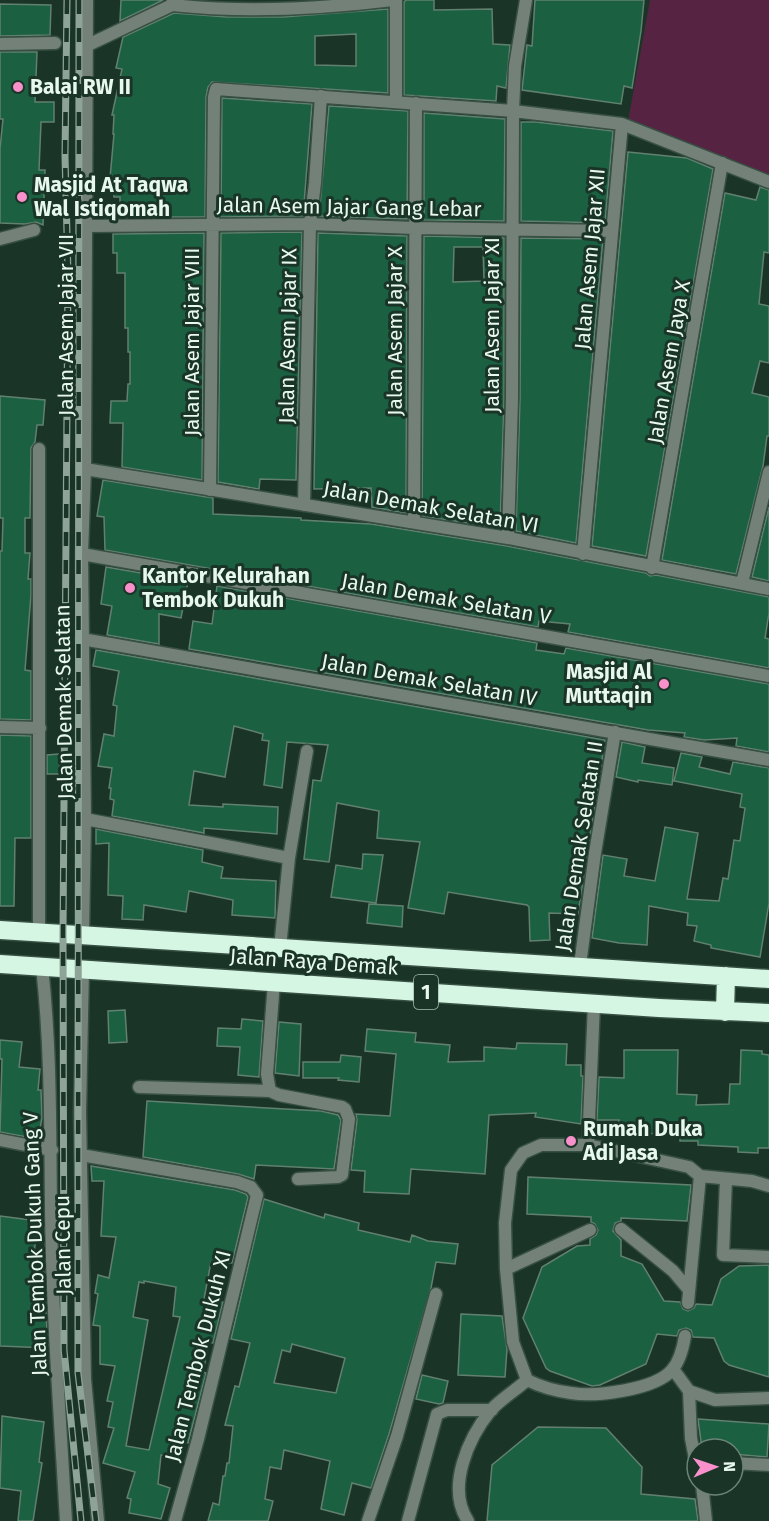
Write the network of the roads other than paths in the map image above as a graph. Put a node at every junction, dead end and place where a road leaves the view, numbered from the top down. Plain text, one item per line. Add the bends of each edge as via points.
1 (87, 0) edge
2 (395, 0) edge
3 (526, 0) edge
4 (173, 3) edge
5 (55, 43) dead end
6 (0, 44) edge
7 (86, 46) junction
8 (321, 96) junction
9 (396, 102) junction
10 (416, 103) junction
11 (513, 111) junction
12 (622, 124) junction
13 (722, 163) junction
14 (769, 183) edge
15 (212, 224) junction
16 (310, 224) junction
17 (86, 226) junction
18 (414, 228) junction
19 (34, 230) dead end
20 (512, 230) junction
21 (612, 231) junction
22 (0, 239) edge
23 (39, 450) dead end
24 (85, 469) junction
25 (769, 472) edge
26 (210, 490) junction
27 (304, 505) junction
28 (414, 522) junction
29 (508, 538) junction
30 (82, 554) junction
31 (583, 554) junction
32 (652, 568) junction
33 (742, 583) junction
34 (769, 589) edge
35 (82, 639) junction
36 (769, 676) edge
37 (0, 727) edge
38 (40, 728) junction
39 (615, 732) junction
40 (307, 751) dead end
41 (769, 760) edge
42 (85, 819) junction
43 (289, 858) junction
44 (0, 930) edge
45 (39, 932) junction
46 (83, 935) junction
47 (280, 948) junction
48 (0, 964) edge
49 (580, 965) junction
50 (42, 967) junction
51 (83, 969) junction
52 (726, 976) junction
53 (769, 979) edge
54 (274, 982) junction
55 (594, 1004) junction
56 (725, 1012) junction
57 (769, 1013) edge
58 (139, 1087) dead end
59 (270, 1091) junction
60 (0, 1140) edge
61 (588, 1145) junction
62 (52, 1150) junction
63 (81, 1155) junction
64 (700, 1176) junction
65 (298, 1179) dead end
66 (726, 1179) junction
67 (769, 1185) edge
68 (621, 1229) dead end
69 (591, 1230) dead end
70 (769, 1257) edge
71 (506, 1269) junction
72 (436, 1294) dead end
73 (685, 1336) dead end
74 (673, 1370) junction
75 (527, 1380) junction
76 (689, 1390) junction
77 (769, 1398) edge
78 (492, 1410) junction
79 (693, 1437) edge
80 (745, 1464) edge
81 (769, 1465) edge
82 (703, 1497) edge
83 (66, 1521) edge
84 (99, 1521) edge
85 (174, 1521) edge
86 (368, 1521) edge
87 (408, 1521) edge
88 (468, 1521) edge
89 (706, 1521) edge

1 - 7 street, Jalan Asem Jajar VII
2 - 4 street via 262,10 204,9
2 - 9 street
3 - 11 street, Jalan Asem Jajar XI via 514,66
4 - 7 street
5 - 6 street
7 - 17 street, Jalan Asem Jajar VII
8 - 9 street
8 - 15 street, Jalan Asem Jajar VIII via 219,88 214,92
8 - 16 street, Jalan Asem Jajar IX
9 - 10 street
10 - 11 street
10 - 18 street, Jalan Asem Jajar X
11 - 12 street
11 - 20 street, Jalan Asem Jajar XI
12 - 13 street
12 - 21 street, Jalan Asem Jajar XII
13 - 14 street
13 - 32 street, Jalan Asem Jaya X
15 - 16 street, Jalan Asem Jajar Gang Lebar
15 - 17 street, Jalan Asem Jajar Gang Lebar
15 - 26 street, Jalan Asem Jajar VIII
16 - 18 street, Jalan Asem Jajar Gang Lebar
16 - 27 street, Jalan Asem Jajar IX
17 - 24 street, Jalan Asem Jajar VII
18 - 20 street, Jalan Asem Jajar Gang Lebar
18 - 28 street, Jalan Asem Jajar X
19 - 22 street
20 - 21 street, Jalan Asem Jajar Gang Lebar
20 - 29 street, Jalan Asem Jajar XI
21 - 31 street, Jalan Asem Jajar XII
23 - 38 street
24 - 26 street, Jalan Demak Selatan VI
24 - 30 street, Jalan Demak Selatan
25 - 33 street
26 - 27 street, Jalan Demak Selatan VI
27 - 28 street, Jalan Demak Selatan VI
28 - 29 street, Jalan Demak Selatan VI
29 - 31 street, Jalan Demak Selatan VI
30 - 35 street, Jalan Demak Selatan
30 - 36 street, Jalan Demak Selatan V
31 - 32 street, Jalan Demak Selatan VI
32 - 33 street, Jalan Demak Selatan VI
33 - 34 street, Jalan Demak Selatan VI
35 - 39 street, Jalan Demak Selatan IV
35 - 42 street, Jalan Demak Selatan
37 - 38 street
38 - 45 street
39 - 41 street, Jalan Demak Selatan IV
39 - 49 street, Jalan Demak Selatan II
40 - 43 street
42 - 43 street
42 - 46 street, Jalan Demak Selatan
43 - 47 street
44 - 45 highway, Jalan Raya Demak / 1
45 - 46 highway, Jalan Raya Demak / 1
46 - 47 highway, Jalan Raya Demak / 1
47 - 49 highway, Jalan Raya Demak / 1
48 - 50 highway, Jalan Raya Demak / 1
49 - 52 highway, Jalan Raya Demak / 1
50 - 51 highway, Jalan Raya Demak / 1
50 - 62 street, Jalan Tembok Dukuh Gang V
51 - 54 highway, Jalan Raya Demak / 1
51 - 63 street, Jalan Cepu
52 - 53 highway, Jalan Raya Demak / 1
52 - 56 highway
54 - 55 highway, Jalan Raya Demak / 1
54 - 59 street via 267,1074
55 - 56 highway, Jalan Raya Demak / 1
55 - 61 street
56 - 57 highway, Jalan Raya Demak / 1
58 - 59 street
59 - 65 street via 342,1107 349,1119 342,1174
60 - 62 street
61 - 64 street via 689,1167
61 - 71 street via 541,1145 523,1153 511,1170
62 - 83 street, Jalan Tembok Dukuh Gang V via 51,1208
63 - 84 street, Jalan Cepu via 84,1379
63 - 85 street, Jalan Tembok Dukuh XI via 246,1185 254,1189 257,1199
64 - 66 street
64 - 68 street via 688,1297 673,1271
66 - 67 street
66 - 70 street via 723,1255
69 - 71 street
71 - 75 street via 513,1342
72 - 86 street via 397,1436
73 - 74 street
74 - 75 street via 647,1384 618,1392 573,1394
74 - 76 street
75 - 78 street
76 - 77 street via 715,1400
76 - 79 street
78 - 87 street via 447,1410 437,1414
78 - 88 street via 465,1452 458,1488
80 - 81 street
82 - 89 street

